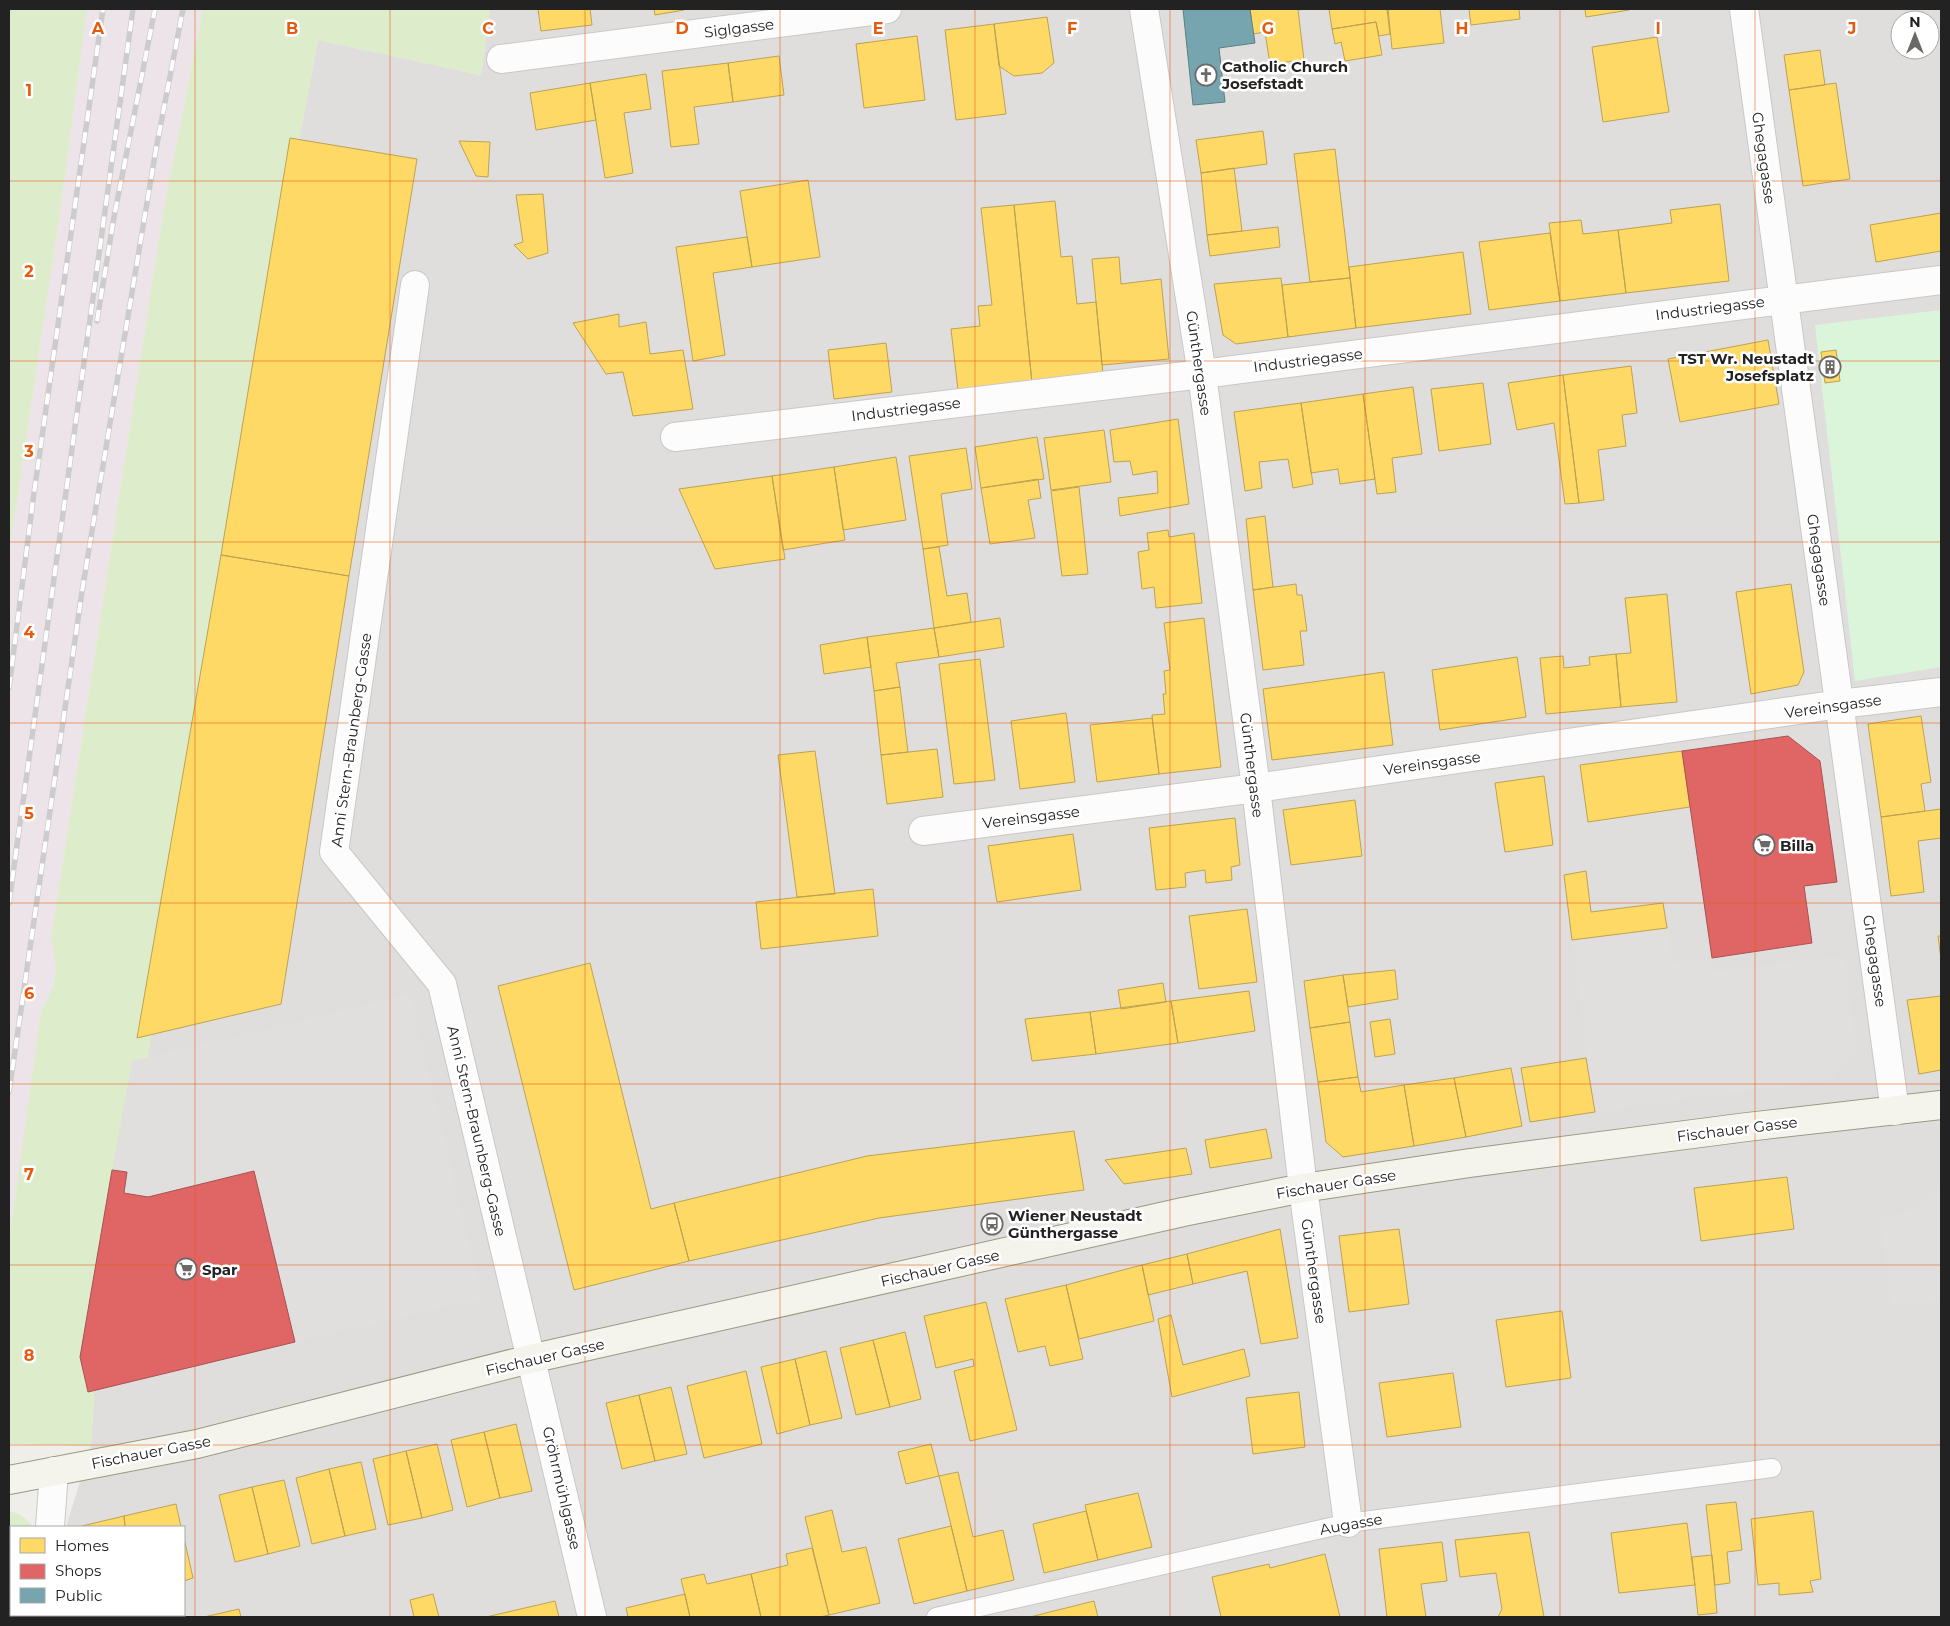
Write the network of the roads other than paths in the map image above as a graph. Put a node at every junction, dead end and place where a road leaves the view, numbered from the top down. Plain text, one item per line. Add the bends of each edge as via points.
1 (887, 9) edge
2 (1144, 9) edge
3 (1744, 9) edge
4 (501, 59) dead end
5 (1941, 280) edge
6 (415, 285) dead end
7 (1783, 299) junction
8 (1202, 374) junction
9 (675, 437) dead end
10 (1941, 692) edge
11 (1840, 704) junction
12 (1256, 788) junction
13 (922, 831) dead end
14 (1941, 1105) edge
15 (1896, 1110) junction
16 (1303, 1188) junction
17 (530, 1360) junction
18 (1772, 1468) dead end
19 (54, 1471) junction
20 (9, 1480) edge
21 (1348, 1523) junction
22 (50, 1526) edge
23 (592, 1617) edge
24 (936, 1617) edge

1 - 4 street, Siglgasse
2 - 8 street, Günthergasse
3 - 7 street, Ghegagasse
5 - 7 street, Industriegasse
6 - 17 street, Anni Stern-Braunberg-Gasse via 334,852 442,984
7 - 8 street, Industriegasse
7 - 11 street, Ghegagasse
8 - 9 street, Industriegasse
8 - 12 street, Günthergasse
10 - 11 street, Vereinsgasse
11 - 12 street, Vereinsgasse
11 - 15 street, Ghegagasse
12 - 13 street, Vereinsgasse
12 - 16 street, Günthergasse
14 - 15 main road, Fischauer Gasse
15 - 16 main road, Fischauer Gasse via 1708,1132
16 - 17 main road, Fischauer Gasse via 1183,1212
16 - 21 street, Günthergasse
17 - 19 main road, Fischauer Gasse via 197,1444
17 - 23 street, Gröhrmühlgasse
18 - 21 lane, Augasse
19 - 20 main road, Fischauer Gasse
19 - 22 street
21 - 24 lane, Augasse

